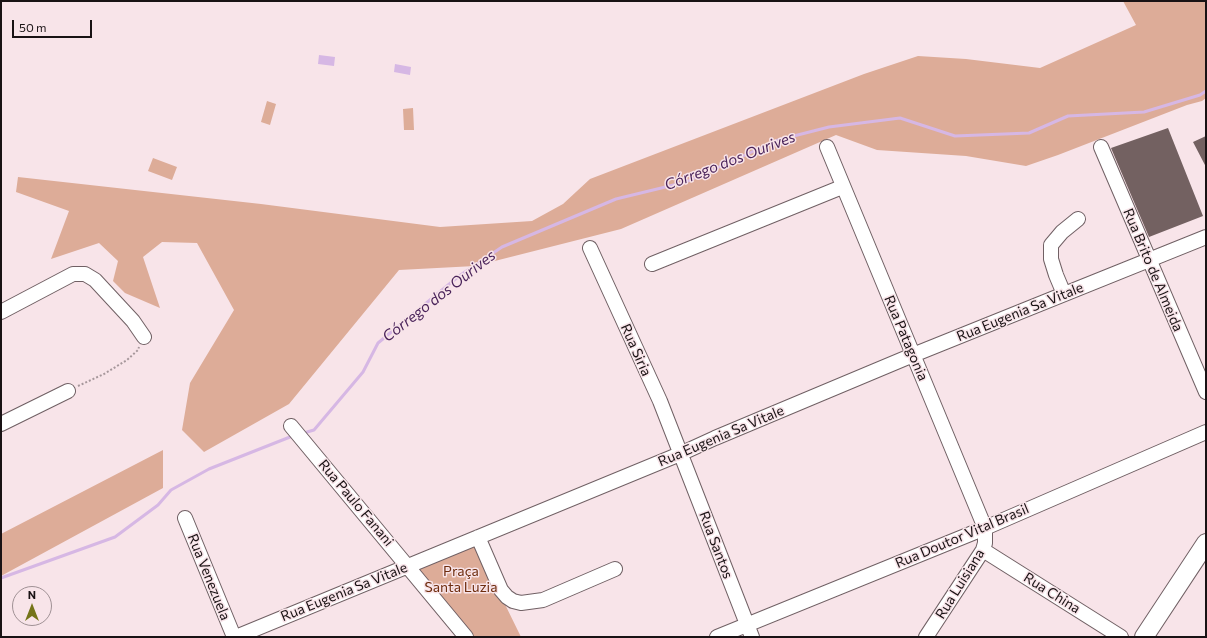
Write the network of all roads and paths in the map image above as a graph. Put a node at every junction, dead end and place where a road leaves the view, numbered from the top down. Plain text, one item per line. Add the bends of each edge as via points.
1 (827, 147) dead end
2 (1101, 147) dead end
3 (842, 187) junction
4 (1078, 219) dead end
5 (1206, 237) edge
6 (590, 248) dead end
7 (1148, 260) junction
8 (652, 264) dead end
9 (1064, 294) junction
10 (1, 312) edge
11 (144, 337) joint
12 (913, 355) junction
13 (68, 391) joint
14 (1206, 392) edge
15 (1, 424) edge
16 (291, 426) dead end
17 (1206, 432) edge
18 (680, 454) junction
19 (185, 518) dead end
20 (985, 528) junction
21 (478, 537) junction
22 (1206, 543) edge
23 (983, 550) junction
24 (1206, 563) edge
25 (408, 566) junction
26 (615, 569) dead end
27 (750, 631) edge
28 (461, 636) edge
29 (235, 637) edge
30 (717, 637) edge
31 (926, 637) edge
32 (1121, 637) edge
33 (1144, 637) edge
34 (1158, 637) edge

1 - 3 street, Rua Patagonia
2 - 7 street, Rua Brito de Almeida
3 - 8 street
3 - 12 street, Rua Patagonia
4 - 9 street via 1051,245 1051,259
5 - 7 street, Rua Eugenia Sa Vitale
6 - 18 street, Rua Siria via 660,401
7 - 9 street, Rua Eugenia Sa Vitale
7 - 14 street, Rua Brito de Almeida
9 - 12 street, Rua Eugenia Sa Vitale
10 - 11 street via 73,274 85,274 95,280 133,321
11 - 13 path via 138,350 127,360
12 - 18 street, Rua Eugenia Sa Vitale
12 - 20 street, Rua Patagonia
13 - 15 street
16 - 25 street, Rua Paulo Fanani
17 - 20 street, Rua Doutor Vital Brasil
18 - 21 street, Rua Eugenia Sa Vitale
18 - 27 street, Rua Santos
19 - 29 street, Rua Venezuela
20 - 23 street, Rua Luisiana
20 - 27 street, Rua Doutor Vital Brasil
21 - 25 street, Rua Eugenia Sa Vitale
21 - 26 street via 502,590 513,601 527,603 542,600
22 - 33 main road
23 - 31 street, Rua Luisiana
23 - 32 street, Rua China
24 - 34 main road
25 - 28 street, Rua Paulo Fanani
25 - 29 street, Rua Eugenia Sa Vitale
27 - 30 street, Rua Doutor Vital Brasil

